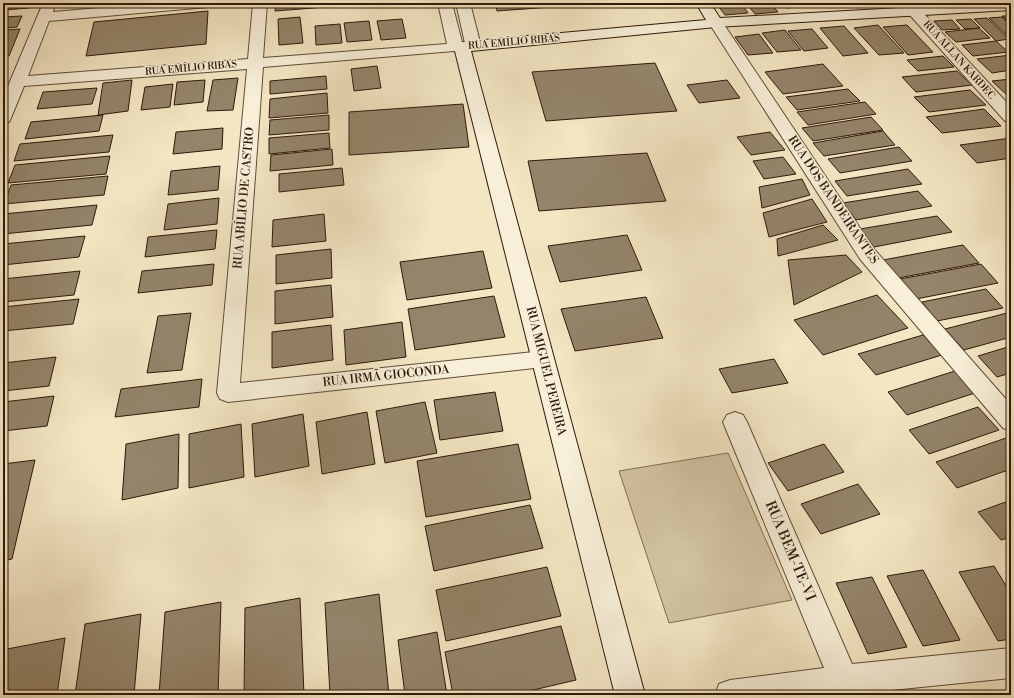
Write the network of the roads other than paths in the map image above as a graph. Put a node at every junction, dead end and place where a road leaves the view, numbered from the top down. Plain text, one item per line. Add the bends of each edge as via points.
1 (50, 3) edge
2 (208, 3) edge
3 (260, 3) edge
4 (445, 3) edge
5 (463, 3) edge
6 (703, 3) edge
7 (1011, 6) edge
8 (910, 7) edge
9 (44, 17) junction
10 (716, 24) junction
11 (463, 47) junction
12 (255, 63) junction
13 (17, 82) junction
14 (1011, 117) edge
15 (3, 118) edge
16 (543, 359) junction
17 (228, 393) joint
18 (1011, 421) edge
19 (736, 422) dead end
20 (1011, 663) edge
21 (844, 680) junction
22 (630, 695) edge
23 (730, 695) edge

1 - 9 street
2 - 9 street
3 - 12 street, RUA ABÍLIO DE CASTRO
4 - 11 street
5 - 11 street
6 - 10 street, RUA DOS BANDEIRANTES
7 - 8 street, RUA EMÍLIO RIBAS
8 - 10 street, RUA EMÍLIO RIBAS
8 - 14 street, RUA ALLAN KARDEC
9 - 13 street
10 - 11 street, RUA EMÍLIO RIBAS
10 - 18 street, RUA DOS BANDEIRANTES via 867,254
11 - 12 street, RUA EMÍLIO RIBAS
11 - 16 street, RUA MIGUEL PEREIRA
12 - 13 street, RUA EMÍLIO RIBAS
12 - 17 street, RUA ABÍLIO DE CASTRO
13 - 15 street
16 - 17 street, RUA IRMÃ GIOCONDA
16 - 22 street, RUA MIGUEL PEREIRA
19 - 21 street, RUA BEM-TE-VI
20 - 21 street
21 - 23 street

